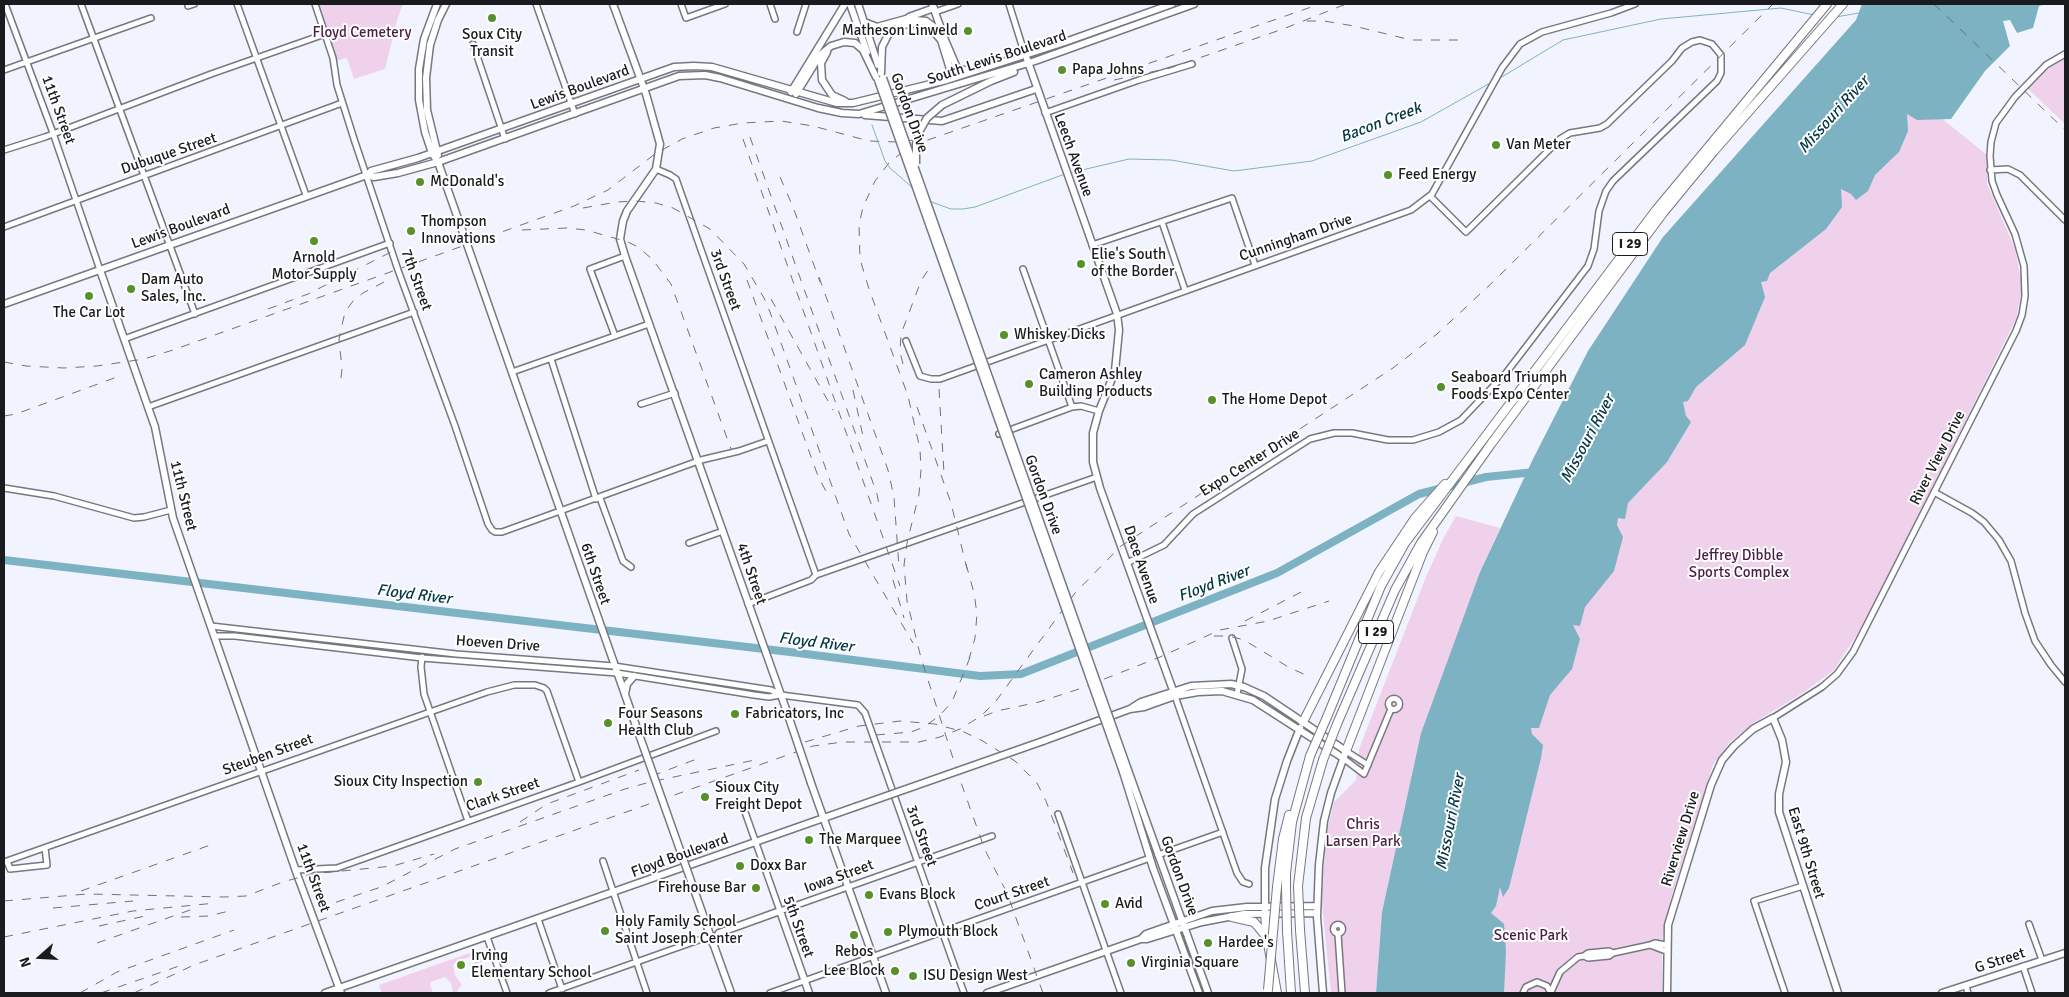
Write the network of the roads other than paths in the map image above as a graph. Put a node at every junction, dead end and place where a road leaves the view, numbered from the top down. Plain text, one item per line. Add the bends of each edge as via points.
1 (5, 4) edge
2 (81, 4) edge
3 (194, 4) edge
4 (237, 4) edge
5 (315, 4) edge
6 (437, 4) edge
7 (446, 4) edge
8 (536, 4) edge
9 (613, 4) edge
10 (681, 4) edge
11 (725, 4) edge
12 (770, 4) edge
13 (806, 4) edge
14 (845, 4) edge
15 (850, 4) edge
16 (858, 4) edge
17 (958, 4) edge
18 (1009, 4) edge
19 (1172, 4) edge
20 (1194, 4) edge
21 (1635, 4) edge
22 (1828, 4) edge
23 (1843, 4) edge
24 (188, 6) dead end
25 (934, 8) edge
26 (151, 18) dead end
27 (775, 19) dead end
28 (906, 19) junction
29 (864, 22) junction
30 (797, 32) dead end
31 (942, 33) junction
32 (325, 34) junction
33 (94, 38) junction
34 (473, 44) dead end
35 (831, 46) junction
36 (2065, 54) edge
37 (1025, 55) junction
38 (257, 58) junction
39 (27, 62) junction
40 (1028, 63) junction
41 (1192, 64) dead end
42 (957, 68) junction
43 (980, 69) junction
44 (4, 70) edge
45 (879, 77) junction
46 (640, 79) junction
47 (950, 79) junction
48 (952, 87) junction
49 (644, 88) junction
50 (1036, 89) junction
51 (794, 91) junction
52 (806, 94) joint
53 (790, 99) junction
54 (342, 103) junction
55 (805, 103) joint
56 (853, 103) junction
57 (571, 105) junction
58 (120, 109) junction
59 (1045, 113) junction
60 (575, 114) junction
61 (859, 114) junction
62 (282, 126) junction
63 (501, 129) junction
64 (53, 133) junction
65 (504, 138) junction
66 (4, 150) edge
67 (435, 152) junction
68 (438, 162) junction
69 (656, 169) junction
70 (1990, 170) junction
71 (144, 174) junction
72 (367, 175) junction
73 (923, 190) junction
74 (306, 195) junction
75 (1430, 196) junction
76 (75, 200) junction
77 (2065, 220) edge
78 (1162, 222) junction
79 (4, 227) edge
80 (390, 243) junction
81 (170, 245) junction
82 (1092, 245) junction
83 (624, 256) junction
84 (1255, 265) junction
85 (1023, 268) dead end
86 (100, 270) junction
87 (1185, 290) junction
88 (4, 304) edge
89 (414, 312) junction
90 (195, 314) junction
91 (1117, 314) junction
92 (649, 324) junction
93 (615, 336) junction
94 (124, 338) junction
95 (1048, 339) junction
96 (906, 341) dead end
97 (551, 359) junction
98 (512, 372) junction
99 (675, 393) junction
100 (641, 404) dead end
101 (148, 406) junction
102 (1072, 408) junction
103 (1099, 411) junction
104 (999, 434) dead end
105 (768, 441) junction
106 (699, 461) junction
107 (1096, 477) junction
108 (4, 488) edge
109 (1934, 492) junction
110 (598, 498) junction
111 (171, 510) junction
112 (560, 511) junction
113 (723, 531) junction
114 (1401, 542) junction
115 (689, 543) dead end
116 (1424, 543) junction
117 (1127, 563) junction
118 (631, 567) dead end
119 (816, 575) junction
120 (748, 604) junction
121 (211, 626) junction
122 (215, 636) junction
123 (1232, 638) dead end
124 (423, 650) junction
125 (422, 658) junction
126 (614, 666) junction
127 (617, 673) junction
128 (634, 676) junction
129 (2065, 682) edge
130 (1239, 686) junction
131 (1174, 694) junction
132 (1237, 694) junction
133 (781, 695) junction
134 (625, 696) junction
135 (842, 702) joint
136 (1391, 708) dead end
137 (429, 712) junction
138 (1773, 718) junction
139 (1303, 722) junction
140 (1299, 730) junction
141 (716, 731) dead end
142 (1344, 755) junction
143 (1368, 765) junction
144 (261, 770) junction
145 (1126, 771) junction
146 (579, 782) junction
147 (1299, 796) junction
148 (745, 812) dead end
149 (1058, 814) dead end
150 (824, 818) junction
151 (468, 821) junction
152 (1223, 832) junction
153 (992, 836) dead end
154 (755, 842) junction
155 (46, 848) junction
156 (1158, 855) junction
157 (1150, 858) junction
158 (603, 861) dead end
159 (5, 862) edge
160 (918, 862) junction
161 (296, 870) junction
162 (1083, 883) junction
163 (1249, 884) dead end
164 (1803, 886) junction
165 (848, 887) junction
166 (613, 893) junction
167 (1177, 906) junction
168 (1317, 909) junction
169 (1264, 910) junction
170 (780, 911) junction
171 (1200, 914) junction
172 (1232, 917) junction
173 (538, 919) junction
174 (1183, 924) junction
175 (2029, 924) dead end
176 (1174, 927) junction
177 (709, 932) junction
178 (720, 932) junction
179 (942, 932) junction
180 (1338, 934) dead end
181 (487, 937) junction
182 (1267, 938) junction
183 (713, 944) junction
184 (1666, 948) junction
185 (1106, 951) junction
186 (2065, 953) edge
187 (873, 956) junction
188 (2042, 960) junction
189 (637, 962) junction
190 (2023, 966) junction
191 (804, 980) junction
192 (571, 986) junction
193 (1966, 986) junction
194 (562, 989) junction
195 (340, 991) edge
196 (1268, 992) edge
197 (1551, 992) edge
198 (325, 993) edge
199 (507, 993) edge
200 (549, 993) edge
201 (574, 993) edge
202 (647, 993) edge
203 (731, 993) edge
204 (770, 993) edge
205 (809, 993) edge
206 (886, 993) edge
207 (964, 993) edge
208 (986, 993) edge
209 (1121, 993) edge
210 (1199, 993) edge
211 (1207, 993) edge
212 (1277, 993) edge
213 (1291, 993) edge
214 (1305, 993) edge
215 (1323, 993) edge
216 (1342, 993) edge
217 (1523, 993) edge
218 (1666, 993) edge
219 (1785, 993) edge
220 (1838, 993) edge
221 (1942, 993) edge
222 (1968, 993) edge
223 (2032, 993) edge

1 - 39 street, 11th Street
2 - 33 street
3 - 24 street
4 - 38 street
5 - 32 street, 7th Street
6 - 67 main road via 424,39 418,78 421,117
7 - 67 main road via 430,45 426,78
8 - 57 street
9 - 46 main road
10 - 11 street via 686,18
12 - 27 street
13 - 30 street
14 - 51 main road
15 - 45 main road, Gordon Drive
16 - 29 main road, Gordon Drive
17 - 25 street
18 - 37 street, Leech Avenue
19 - 37 main road, South Lewis Boulevard
20 - 40 main road, South Lewis Boulevard
21 - 75 street, Cunningham Drive via 1528,39 1512,54
22 - 114 highway, I 29 via 1656,210 1456,476 1442,486
23 - 116 highway, I 29 via 1663,214 1491,444
25 - 28 main road
25 - 31 main road
26 - 33 street
28 - 29 main road via 876,28
28 - 31 main road via 926,21
29 - 45 main road, Gordon Drive
31 - 42 main road
32 - 38 street
32 - 54 street, 7th Street
33 - 39 street
33 - 58 street
34 - 63 street
35 - 45 main road via 844,42 859,46
35 - 51 main road via 820,55
35 - 56 main road via 821,63 822,80 838,100
36 - 70 street, River View Drive via 2030,79 2003,112 1991,142
37 - 40 main road, Leech Avenue
37 - 43 main road, South Lewis Boulevard
38 - 58 street
38 - 62 street
39 - 44 street
39 - 64 street, 11th Street
40 - 48 main road, South Lewis Boulevard
40 - 50 main road, Leech Avenue
40 - 73 main road, bridge via 1022,69 942,105 927,118 917,138 916,160
41 - 59 street
42 - 43 main road via 966,71
42 - 47 main road
43 - 47 main road, South Lewis Boulevard
45 - 47 main road via 882,47 889,33 907,23 919,23 941,40
45 - 73 main road, Gordon Drive, bridge
45 - 145 main road, Gordon Drive, bridge
46 - 49 main road
46 - 51 main road, Lewis Boulevard via 674,68 712,67
46 - 57 main road, Lewis Boulevard
47 - 48 main road
47 - 56 main road, South Lewis Boulevard
48 - 61 main road, South Lewis Boulevard
49 - 53 main road, Lewis Boulevard via 679,76 705,75
49 - 60 main road, Lewis Boulevard
49 - 69 main road via 660,144
50 - 59 main road, Leech Avenue
50 - 61 main road via 942,121
51 - 52 main road, Lewis Boulevard
51 - 53 main road
52 - 56 main road, South Lewis Boulevard via 836,103
53 - 55 main road, Lewis Boulevard
54 - 62 street, Dubuque Street
54 - 72 street, 7th Street
55 - 61 main road, South Lewis Boulevard via 835,112
57 - 60 street
57 - 63 main road, Lewis Boulevard
58 - 64 street
58 - 71 street
59 - 82 main road, Leech Avenue
60 - 65 main road, Lewis Boulevard
62 - 71 street, Dubuque Street
62 - 74 street
63 - 65 street
63 - 67 main road, Lewis Boulevard
64 - 66 street
64 - 76 street, 11th Street
65 - 68 main road, Lewis Boulevard
67 - 68 main road, 6th Street
67 - 72 main road, Lewis Boulevard via 371,171
68 - 72 main road, Lewis Boulevard via 398,173
68 - 98 main road, 6th Street
69 - 83 main road, 4th Street via 627,210 620,239
69 - 105 street, 3rd Street via 676,179
70 - 77 street via 2008,169 2020,175
70 - 109 street, River View Drive via 2024,266 2022,315
71 - 76 street, Dubuque Street
71 - 81 street
72 - 74 main road, Lewis Boulevard
72 - 80 street, 7th Street
73 - 145 main road, Gordon Drive, bridge
74 - 81 main road, Lewis Boulevard
75 - 84 street, Cunningham Drive via 1411,210
75 - 117 street, Expo Center Drive via 1466,232 1557,141 1570,133 1607,124 1682,48 1700,40 1716,48 1721,56 1718,79 1614,180 1602,200 1588,266 1506,373 1461,420 1439,432 1413,440 1388,440 1352,433 1334,433 1310,440 1193,514 1164,545
76 - 79 street, Dubuque Street
76 - 86 street, 11th Street
78 - 82 street
78 - 84 street via 1232,198
78 - 87 street
80 - 89 street, 7th Street
80 - 90 street
81 - 86 main road, Lewis Boulevard
81 - 90 street
82 - 91 main road, Leech Avenue
83 - 92 main road, 4th Street
83 - 93 street via 590,269
84 - 87 street, Cunningham Drive
85 - 95 street
86 - 88 main road, Lewis Boulevard
86 - 94 main road, 11th Street
87 - 91 street, Cunningham Drive
89 - 101 street
89 - 112 street, 7th Street via 488,524 495,532 502,532
90 - 94 street
91 - 95 street, Cunningham Drive
91 - 103 main road, Leech Avenue via 1119,330 1115,370
92 - 93 street
92 - 99 main road, 4th Street
93 - 97 street
94 - 101 main road, 11th Street
95 - 96 street, Cunningham Drive via 940,379 920,376
95 - 102 street
97 - 98 street
97 - 110 street
98 - 112 main road, 6th Street
99 - 100 street
99 - 106 main road, 4th Street
101 - 111 main road, 11th Street
102 - 103 street via 1081,406
102 - 104 street
103 - 107 main road, Dace Avenue via 1092,448
105 - 106 street
105 - 119 street, 3rd Street
106 - 110 street
106 - 113 main road, 4th Street
107 - 117 main road, Dace Avenue
107 - 119 street
108 - 111 street via 54,496 134,518
109 - 129 street via 1972,514 1999,540 2011,561 2035,641
109 - 138 street, River View Drive via 1844,665 1814,693
110 - 112 street
110 - 118 street via 622,562
111 - 121 main road, 11th Street
112 - 126 main road, 6th Street
113 - 115 street
113 - 120 main road, 4th Street
114 - 139 highway via 1367,593
114 - 147 highway, I 29, bridge via 1310,756
116 - 142 highway
116 - 214 highway, I 29, bridge via 1395,590 1337,724 1306,818 1298,886
117 - 131 main road, Dace Avenue
119 - 120 street via 811,580
120 - 133 main road, 4th Street
121 - 122 main road, 11th Street
121 - 124 street, Hoeven Drive
122 - 125 street, Hoeven Drive
122 - 144 main road, 11th Street
123 - 130 street via 1242,669
124 - 125 street
124 - 126 street, Hoeven Drive
125 - 127 street, Hoeven Drive
125 - 137 street via 421,681
126 - 127 main road, 6th Street
126 - 133 street, Hoeven Drive via 770,690
127 - 128 street, Hoeven Drive
127 - 134 main road, 6th Street
128 - 133 street, Hoeven Drive via 754,696
128 - 134 main road via 626,684
130 - 131 main road via 1209,684
130 - 132 street
130 - 139 main road via 1264,696
131 - 132 main road via 1211,690
131 - 150 main road, Floyd Boulevard, bridge
131 - 152 street, Dace Avenue
132 - 140 main road via 1264,706
133 - 135 street, Hoeven Drive
133 - 150 main road, 4th Street, bridge
134 - 177 main road, 6th Street, bridge
135 - 160 street, 3rd Street via 858,705 864,713
136 - 143 street
137 - 144 street, Steuben Street
137 - 146 street, Steuben Street via 505,686 524,684 544,688
137 - 151 street
138 - 164 main road, East 9th Street via 1786,762 1779,812
138 - 184 main road, Riverview Drive via 1747,733 1718,768 1673,905
139 - 140 main road
139 - 142 main road
140 - 142 main road
140 - 169 main road via 1275,799 1264,868
141 - 146 street, Clark Street
142 - 143 street
142 - 143 street via 1364,774
142 - 168 main road via 1324,820
144 - 155 street, Steuben Street
144 - 161 main road, 11th Street
145 - 156 main road, Gordon Drive
145 - 157 main road, Gordon Drive
146 - 151 street, Clark Street
147 - 196 highway, bridge via 1291,809 1283,839
147 - 213 highway, I 29, bridge via 1289,842 1286,888
148 - 154 street, 5th Street
149 - 162 street
150 - 154 main road, Floyd Boulevard
150 - 165 main road, 4th Street
151 - 161 street, Clark Street via 337,868
152 - 156 street
152 - 163 street, Dace Avenue via 1237,873 1243,882
153 - 160 street, Iowa Street
154 - 166 main road, Floyd Boulevard
154 - 170 street, 5th Street
155 - 159 street, Steuben Street
155 - 159 street via 47,865 10,869
156 - 167 main road, Gordon Drive
157 - 162 street, Court Street
157 - 176 main road, Gordon Drive
158 - 166 street
160 - 165 street, Iowa Street
160 - 179 street, 3rd Street
161 - 195 main road, 11th Street
162 - 179 street, Court Street
162 - 185 street
164 - 219 street via 1754,901
164 - 220 main road, East 9th Street
165 - 170 street, Iowa Street
165 - 187 main road, 4th Street
166 - 173 main road, Floyd Boulevard
166 - 189 street
167 - 171 main road via 1186,914
167 - 174 main road, Gordon Drive
168 - 169 main road
168 - 215 main road
169 - 171 main road via 1226,909
169 - 172 main road
169 - 182 highway
170 - 178 main road, Iowa Street
170 - 191 main road, 5th Street
171 - 174 main road
172 - 174 main road
172 - 182 highway via 1254,922
173 - 181 main road, Floyd Boulevard
173 - 194 street
174 - 176 main road
174 - 211 main road, Gordon Drive
175 - 188 street
176 - 185 main road via 1146,934 1141,939
176 - 210 main road, Gordon Drive
177 - 178 main road
177 - 183 main road, 6th Street
177 - 189 street
178 - 183 main road
179 - 187 street, Court Street
179 - 207 street, 3rd Street
180 - 216 street
181 - 195 main road, Floyd Boulevard
181 - 199 street
182 - 212 highway
183 - 203 main road, 6th Street
184 - 197 street via 1650,946 1613,953 1588,953 1563,968
184 - 218 main road, Riverview Drive
185 - 208 main road
185 - 209 street
186 - 188 main road, G Street
187 - 191 street, Court Street
187 - 206 main road, 4th Street
188 - 190 main road, G Street
189 - 192 street
189 - 202 street
190 - 193 main road, G Street
190 - 223 street
191 - 204 street, Court Street
191 - 205 main road, 5th Street
192 - 194 street
192 - 201 street
193 - 221 main road, G Street
193 - 222 street
194 - 200 street
195 - 198 main road, Floyd Boulevard
197 - 217 street via 1537,982 1526,987

